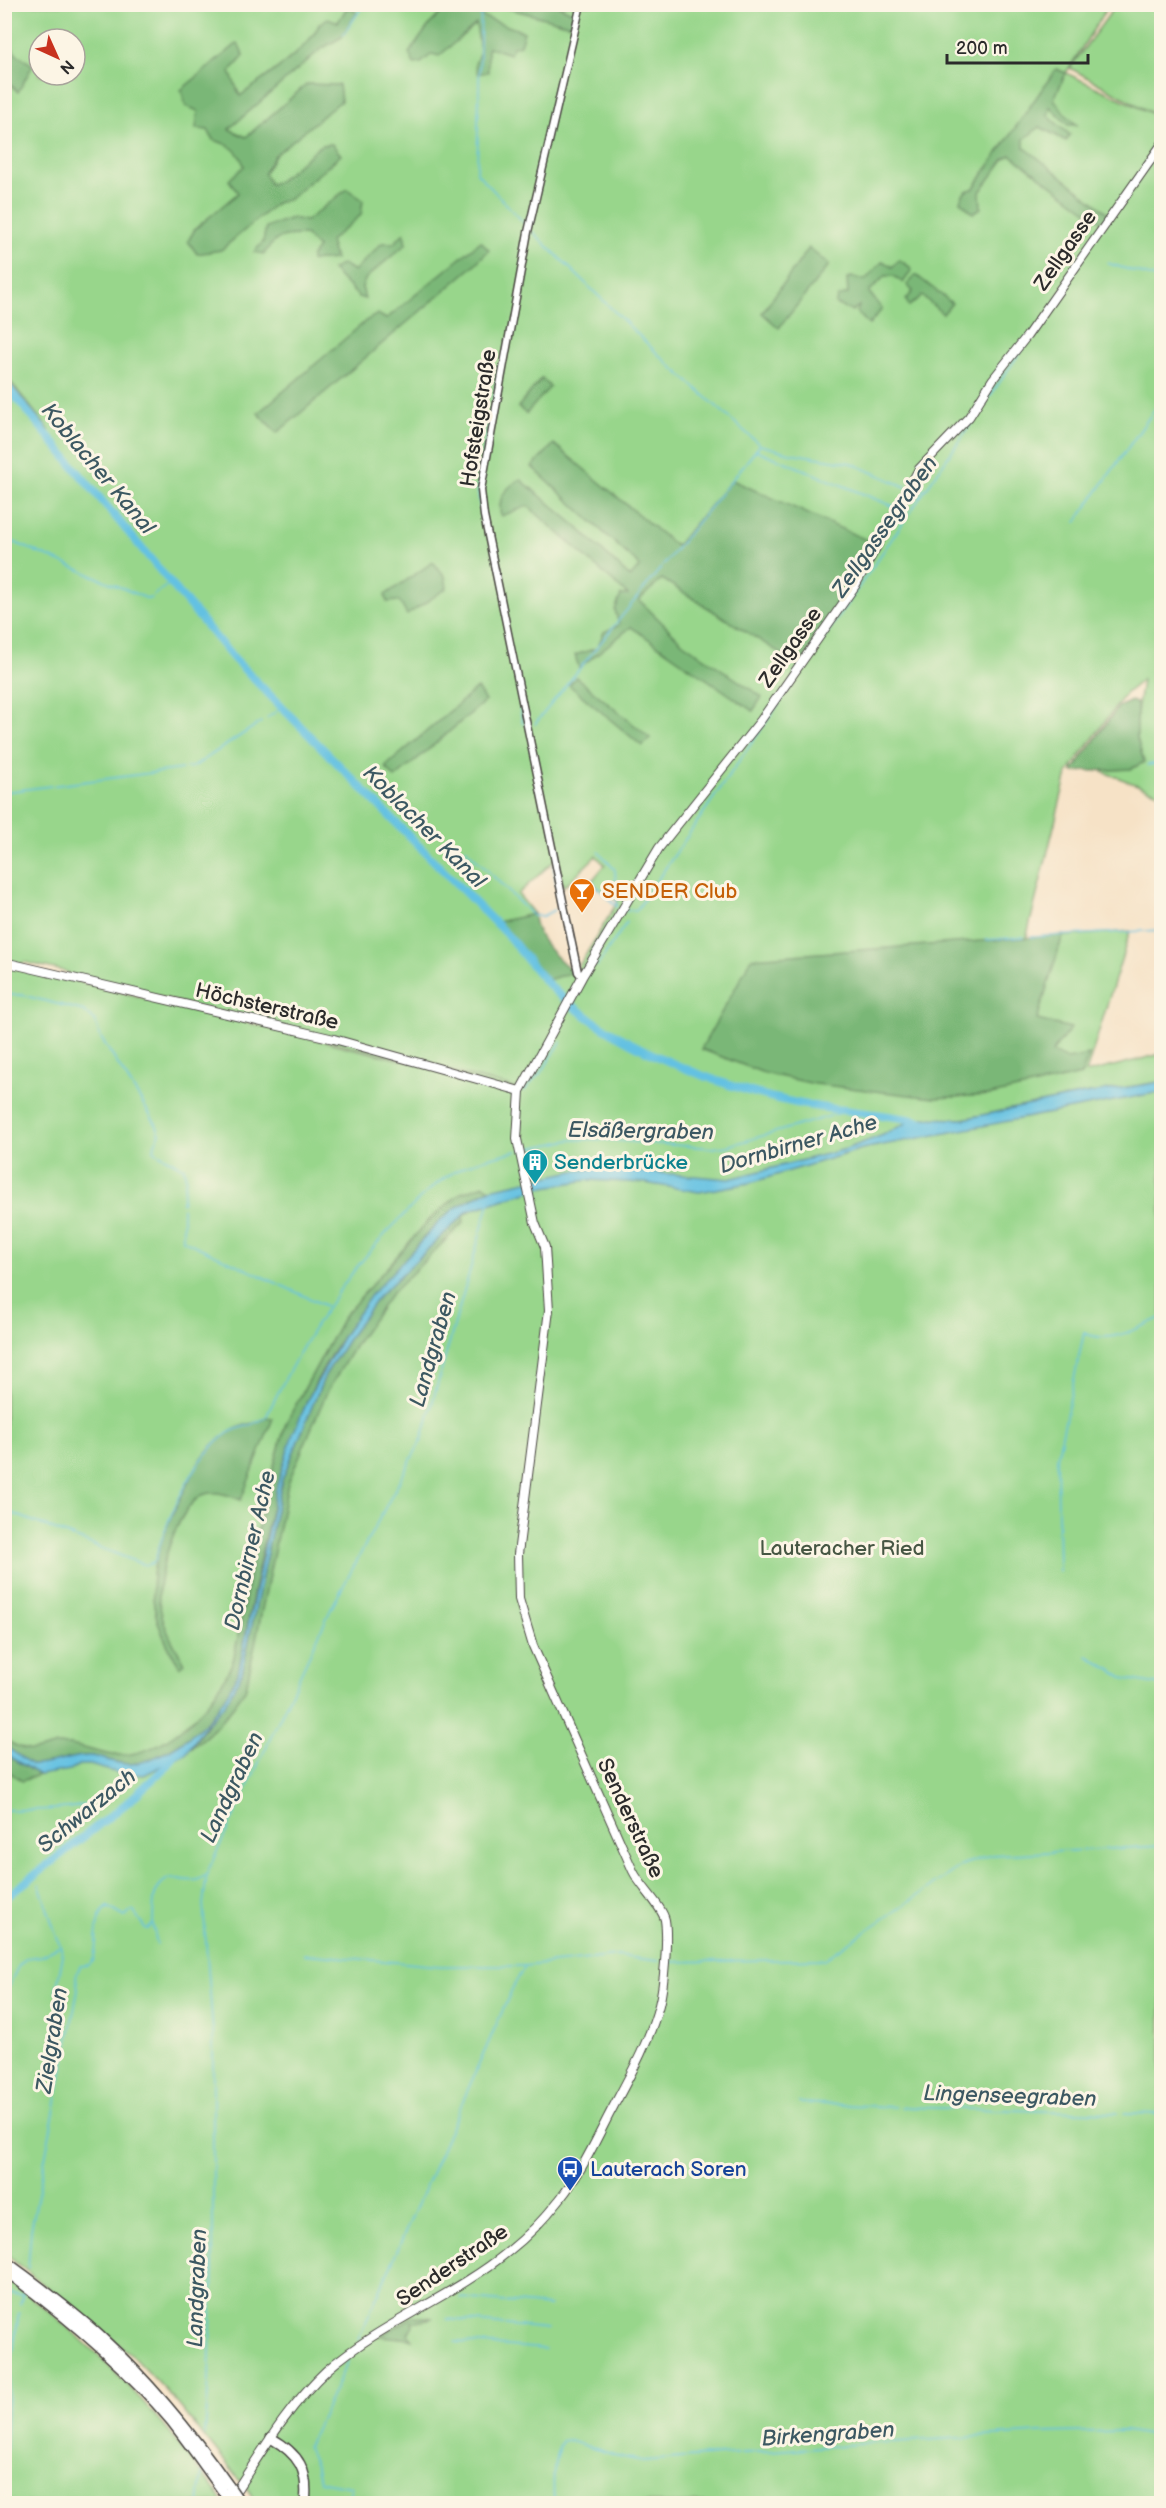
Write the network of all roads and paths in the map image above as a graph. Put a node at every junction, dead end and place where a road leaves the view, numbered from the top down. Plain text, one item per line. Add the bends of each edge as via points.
1 (581, 4) edge
2 (1161, 144) edge
3 (4, 962) edge
4 (582, 977) junction
5 (520, 1091) junction
6 (4, 2260) edge
7 (4, 2270) edge
8 (271, 2438) junction
9 (226, 2490) junction
10 (234, 2503) edge
11 (305, 2504) edge

1 - 4 street, Hofsteigstraße via 528,232 481,490 568,925
2 - 4 main road, Zellgasse via 969,417 919,469 855,586 761,720 659,848
3 - 5 main road, Höchsterstraße via 334,1039
4 - 5 main road, Zellgasse
5 - 8 main road, Senderstraße via 520,1155 545,1247 549,1310 518,1554 519,1599 533,1646 633,1871 662,1912 664,1957 659,2005 638,2057 591,2150 545,2217 493,2264 337,2362 304,2394
6 - 9 highway via 101,2337 144,2379 192,2434
7 - 9 highway via 123,2369
8 - 10 main road, Senderstraße
8 - 11 highway via 291,2450 300,2463 305,2478
9 - 10 highway, bridge

